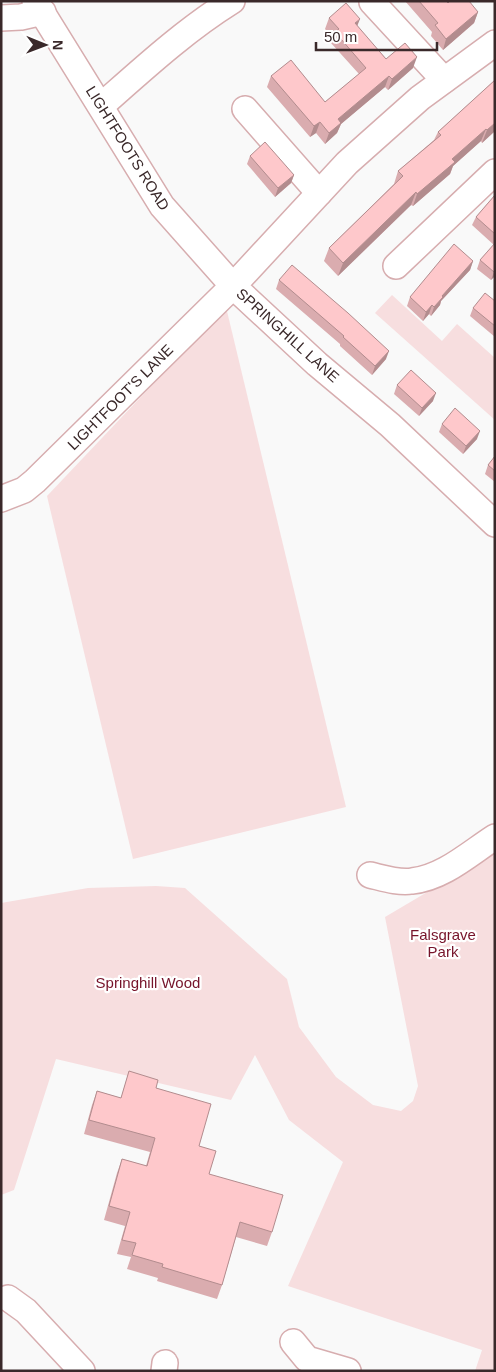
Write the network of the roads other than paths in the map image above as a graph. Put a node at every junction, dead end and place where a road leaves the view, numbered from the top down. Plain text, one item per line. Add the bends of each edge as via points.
1 (372, 2) edge
2 (221, 4) edge
3 (39, 7) edge
4 (1, 18) edge
5 (494, 43) edge
6 (444, 80) junction
7 (101, 106) junction
8 (245, 108) dead end
9 (495, 172) edge
10 (319, 193) junction
11 (396, 266) dead end
12 (233, 286) junction
13 (1, 499) edge
14 (495, 524) edge
15 (495, 837) edge
16 (370, 875) dead end
17 (8, 1298) dead end
18 (293, 1342) dead end
19 (82, 1371) edge
20 (348, 1371) edge

1 - 6 street
2 - 7 street
3 - 4 street via 21,18
3 - 7 street, LIGHTFOOTS ROAD
5 - 6 street, SPRINGHILL LANE
6 - 10 street, SPRINGHILL LANE via 347,163
7 - 12 street, LIGHTFOOTS ROAD via 162,206
8 - 10 street
9 - 11 street via 450,226
10 - 12 street, SPRINGHILL LANE
12 - 13 street, LIGHTFOOT'S LANE via 35,481 24,490
12 - 14 street, SPRINGHILL LANE via 317,364 390,425
15 - 16 street via 444,871 425,878 410,882
17 - 19 street via 26,1311
18 - 20 street via 307,1359

